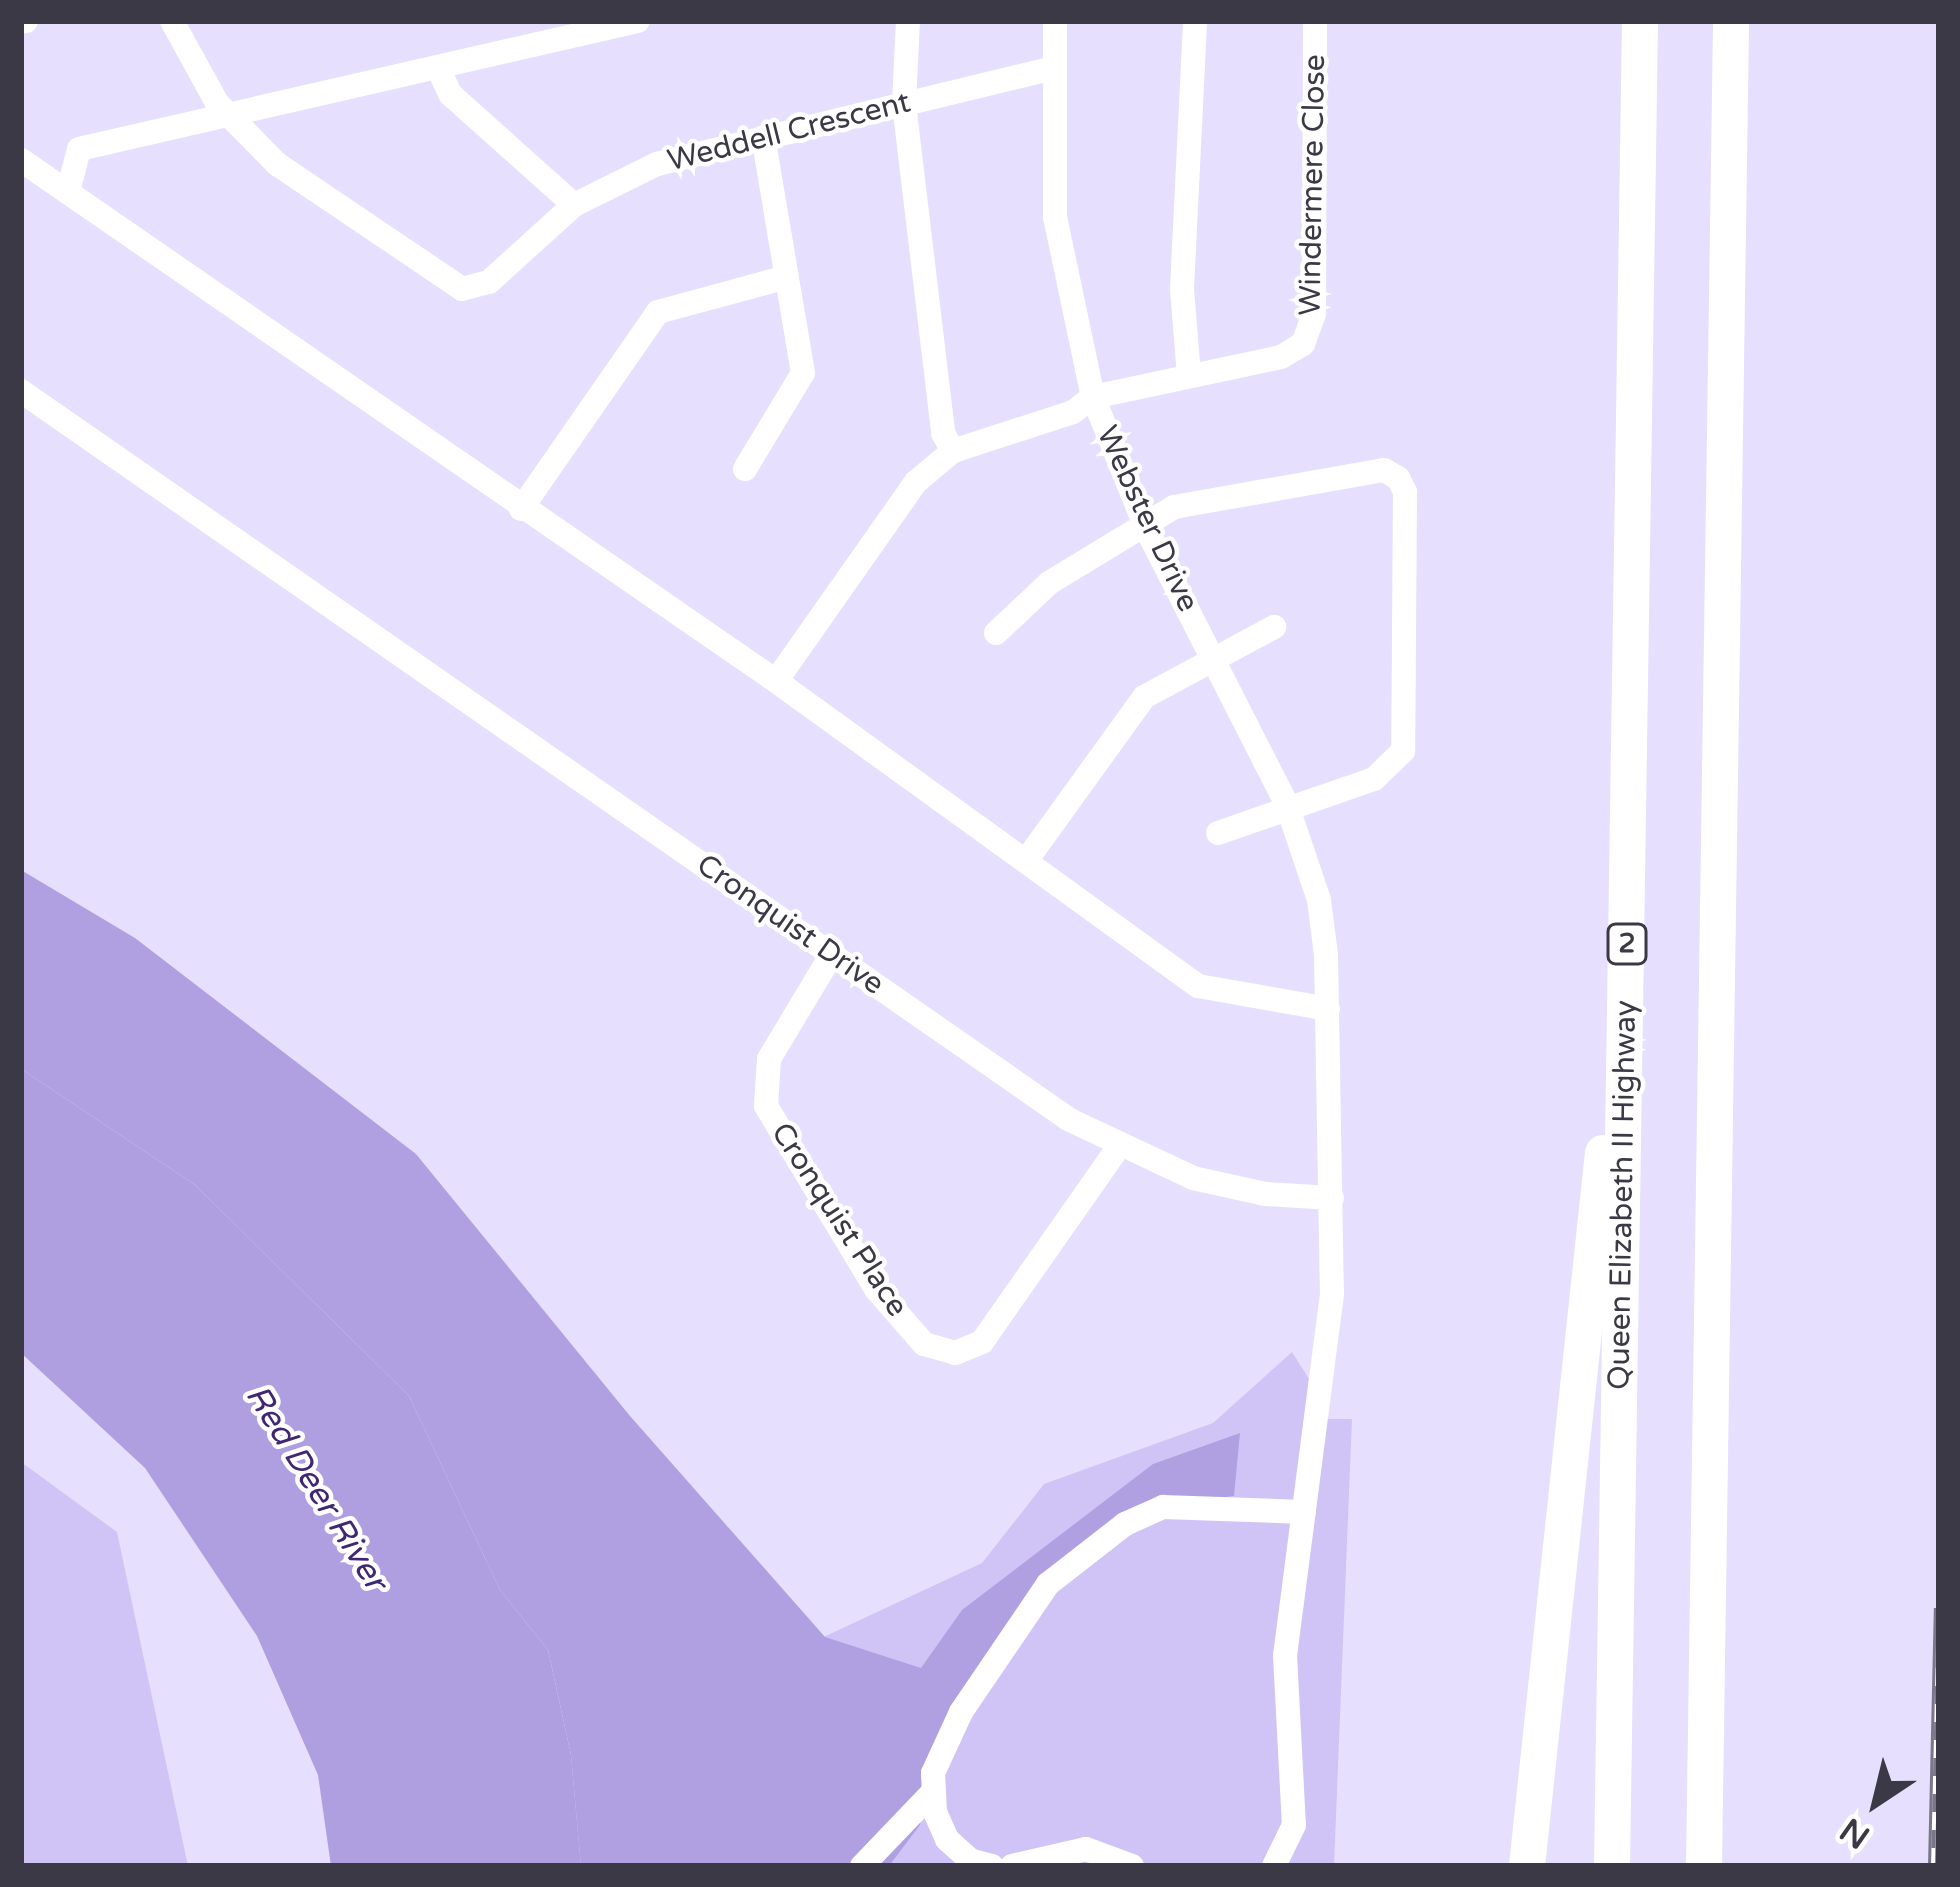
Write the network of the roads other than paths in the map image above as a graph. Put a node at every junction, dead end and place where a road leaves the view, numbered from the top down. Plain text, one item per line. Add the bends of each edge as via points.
1 (172, 21) edge
2 (638, 21) edge
3 (908, 21) edge
4 (1055, 21) edge
5 (1195, 21) edge
6 (1315, 21) edge
7 (1640, 21) edge
8 (1731, 21) edge
9 (438, 68) junction
10 (1053, 68) junction
11 (904, 104) junction
12 (230, 118) junction
13 (763, 137) junction
14 (21, 160) edge
15 (68, 192) junction
16 (574, 205) junction
17 (783, 278) junction
18 (1189, 376) junction
19 (21, 392) edge
20 (1093, 397) junction
21 (953, 451) junction
22 (745, 469) dead end
23 (521, 509) junction
24 (1147, 530) junction
25 (1274, 627) dead end
26 (997, 633) dead end
27 (1214, 657) junction
28 (776, 681) junction
29 (1287, 806) junction
30 (1218, 833) dead end
31 (1028, 858) junction
32 (1627, 953) junction
33 (832, 954) junction
34 (1328, 1009) junction
35 (1118, 1148) junction
36 (1332, 1198) junction
37 (1304, 1512) junction
38 (932, 1793) junction
39 (862, 1866) edge
40 (992, 1866) edge
41 (1012, 1866) edge
42 (1132, 1866) edge
43 (1274, 1866) edge
44 (1527, 1866) edge
45 (1612, 1866) edge
46 (1704, 1866) edge

1 - 12 street, Weddell Crescent
2 - 9 street
3 - 11 street
4 - 10 street, Webster Drive
5 - 18 street via 1182,289
6 - 18 street, Windermere Close via 1309,337 1281,358
7 - 32 highway, Queen Elizabeth II Highway / 2
8 - 46 highway
9 - 12 street
9 - 16 street via 450,94
10 - 11 street, Weddell Crescent
10 - 20 street, Webster Drive via 1055,217
11 - 13 street, Weddell Crescent
11 - 21 street via 943,434
12 - 15 street via 79,149
12 - 16 street, Weddell Crescent via 302,183 462,289 502,273
13 - 16 street, Weddell Crescent via 656,164
13 - 17 street
14 - 15 street
15 - 23 street
17 - 22 street via 802,379
17 - 23 street via 658,312
18 - 20 street, Windermere Close
19 - 33 street, Cronquist Drive
20 - 21 street, Windermere Close via 1073,412
20 - 24 street, Webster Drive
21 - 28 street via 916,482
23 - 28 street
24 - 26 street via 1049,583
24 - 27 street, Webster Drive
24 - 29 street via 1174,507 1384,470 1398,478 1405,492 1403,752 1374,779
25 - 27 street
27 - 29 street, Webster Drive
27 - 31 street via 1144,697
28 - 31 street
29 - 30 street
29 - 34 street, Webster Drive via 1318,900
31 - 34 street via 1198,986
32 - 44 highway
32 - 45 highway, Queen Elizabeth II Highway / 2
33 - 35 street, Cronquist Drive
33 - 35 street, Cronquist Place via 769,1059 766,1106 876,1289 924,1344 955,1353 982,1342
34 - 36 street, Webster Drive
35 - 36 street, Cronquist Drive via 1228,1187
36 - 37 street via 1332,1294
37 - 38 street via 1192,1502 1126,1524 1043,1591 948,1733
37 - 43 street via 1285,1655 1294,1825
38 - 39 street
38 - 40 street via 954,1847
41 - 42 street via 1086,1849

